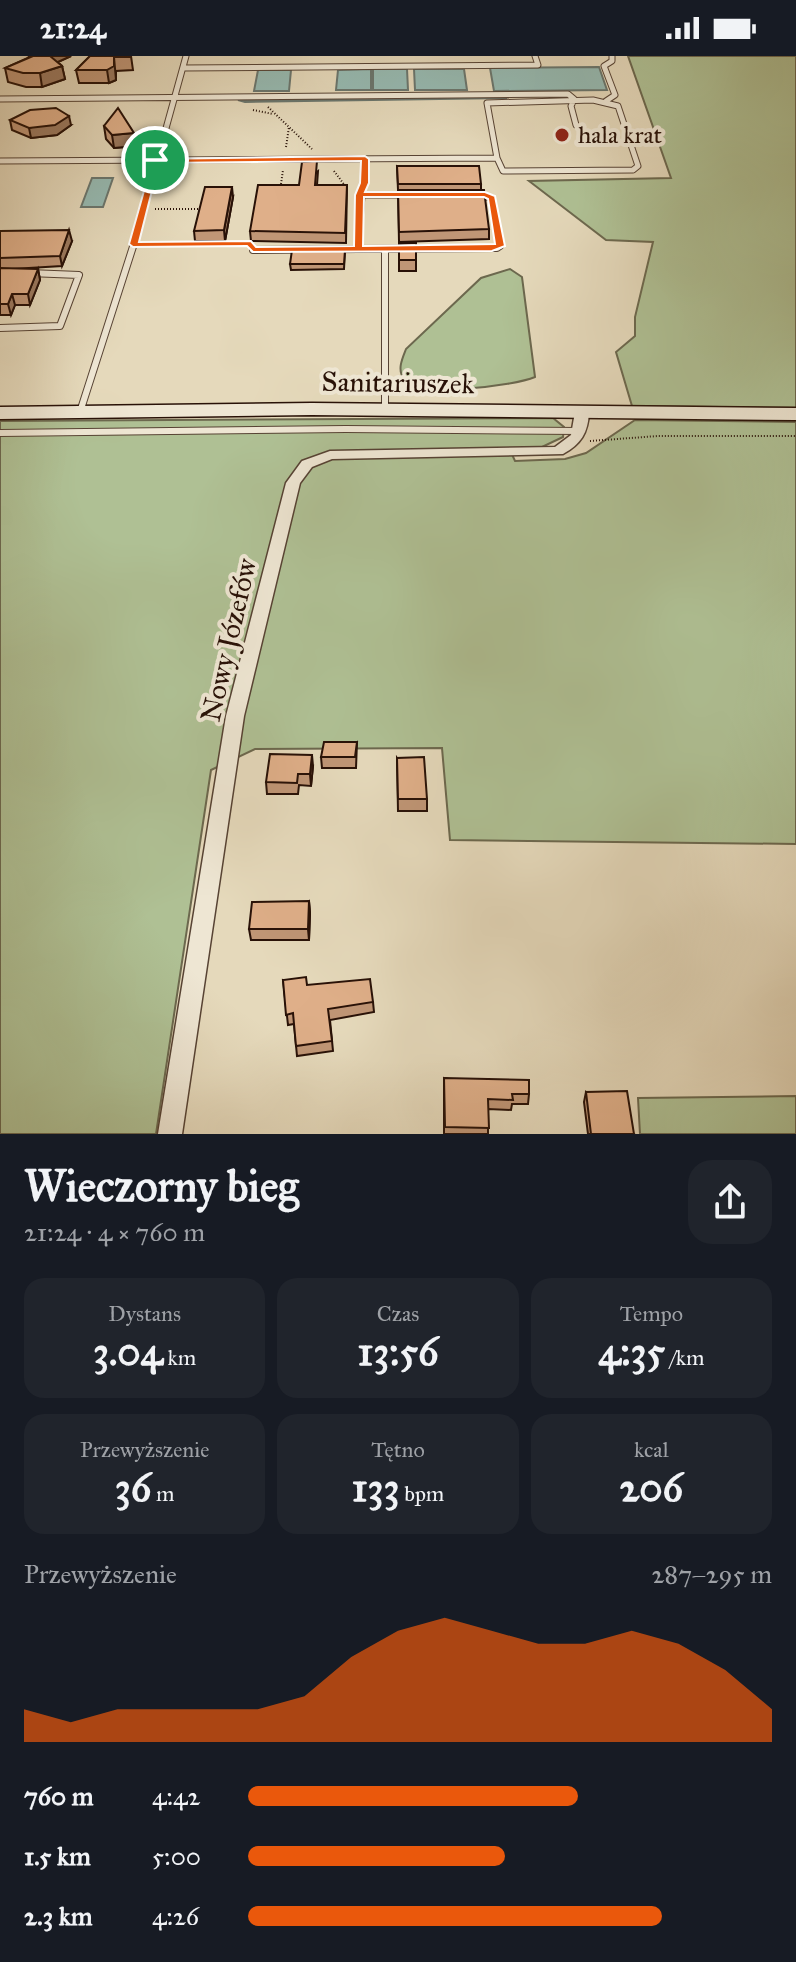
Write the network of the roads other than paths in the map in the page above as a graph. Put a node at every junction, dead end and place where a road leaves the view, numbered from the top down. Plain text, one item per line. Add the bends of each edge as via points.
1 (186, 56) edge
2 (238, 56) edge
3 (258, 56) edge
4 (535, 56) edge
5 (612, 56) edge
6 (235, 67) junction
7 (256, 67) junction
8 (183, 68) junction
9 (174, 98) junction
10 (0, 99) edge
11 (574, 100) junction
12 (605, 102) junction
13 (576, 125) dead end
14 (497, 158) junction
15 (365, 159) junction
16 (155, 160) junction
17 (0, 161) edge
18 (360, 195) junction
19 (423, 195) edge
20 (470, 195) edge
21 (358, 249) junction
22 (385, 249) junction
23 (253, 250) road end
24 (15, 273) edge
25 (0, 328) edge
26 (385, 410) junction
27 (80, 412) junction
28 (0, 413) edge
29 (796, 414) edge
30 (579, 429) junction
31 (0, 433) edge
32 (170, 1134) edge

1 - 8 lane
2 - 6 lane
3 - 7 lane
4 - 7 lane via 538,65
5 - 12 lane via 604,66 615,95
6 - 7 lane
6 - 8 lane
8 - 9 lane
9 - 10 lane
9 - 11 lane via 568,94
9 - 16 lane
11 - 12 lane
11 - 13 lane
11 - 14 lane via 487,103
12 - 14 lane via 618,106 638,160 633,170 511,173 499,168
14 - 15 lane
15 - 16 lane
15 - 18 lane
16 - 17 lane
16 - 27 lane via 145,209
18 - 19 lane
18 - 21 lane
20 - 22 lane via 492,198 500,246
21 - 22 lane
21 - 23 lane
22 - 26 lane
24 - 25 lane via 79,275 60,326
26 - 27 street, Sanitariuszek
26 - 30 street, Sanitariuszek
27 - 28 street, Sanitariuszek
29 - 30 street, Sanitariuszek
30 - 31 lane
30 - 32 street, Nowy Józefów via 558,451 330,455 307,464 293,483 235,716

